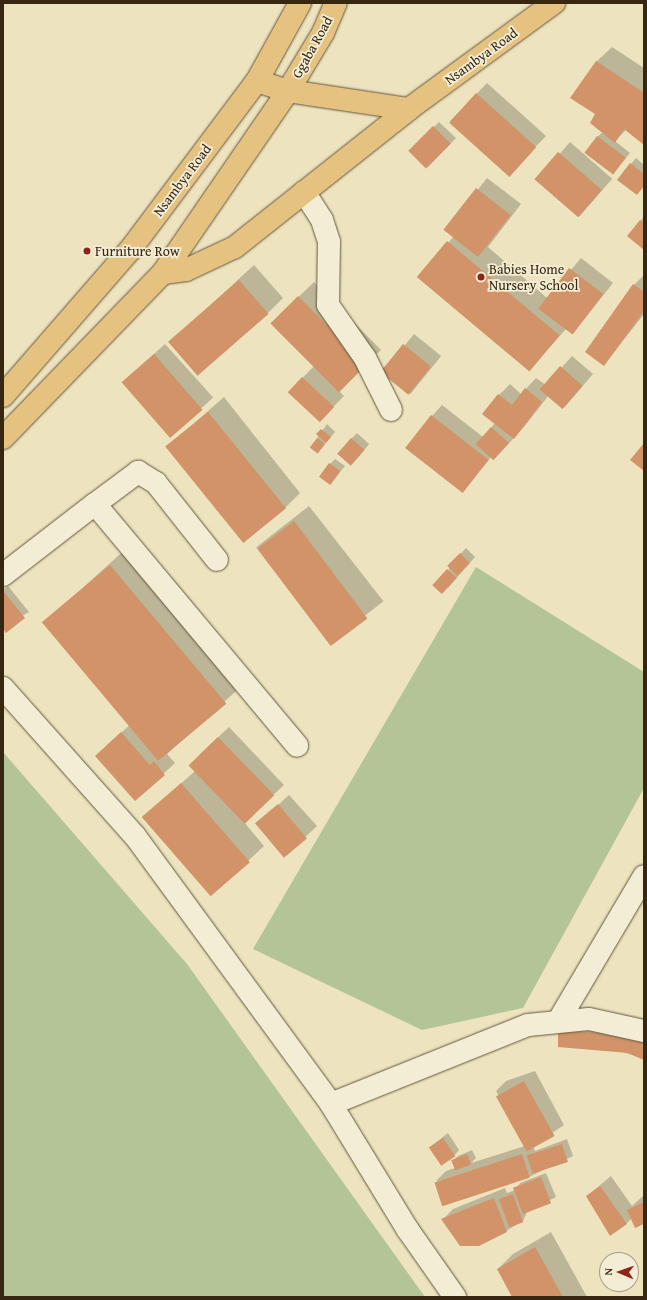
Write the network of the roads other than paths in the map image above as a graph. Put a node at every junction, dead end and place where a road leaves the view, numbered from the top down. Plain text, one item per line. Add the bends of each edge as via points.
1 (300, 3) edge
2 (336, 3) edge
3 (554, 3) edge
4 (256, 81) junction
5 (288, 91) junction
6 (409, 109) junction
7 (304, 192) junction
8 (163, 273) junction
9 (3, 396) edge
10 (392, 410) dead end
11 (3, 438) edge
12 (95, 504) junction
13 (217, 560) dead end
14 (3, 575) edge
15 (3, 688) edge
16 (297, 746) dead end
17 (644, 876) edge
18 (559, 1020) junction
19 (644, 1031) edge
20 (331, 1104) junction
21 (455, 1297) edge

1 - 4 main road
2 - 5 main road, Ggaba Road via 323,33
3 - 6 main road, Nsambya Road
4 - 5 main road
4 - 9 main road, Nsambya Road via 130,250
5 - 6 main road
5 - 8 main road, Ggaba Road
6 - 7 main road, Nsambya Road
7 - 8 main road, Nsambya Road via 235,247 186,270
7 - 10 street via 322,220 329,242 328,306 365,358
8 - 11 main road, Ggaba Road
12 - 13 street via 138,472 156,483
12 - 14 street
12 - 16 street
15 - 20 street via 135,836
17 - 18 street
18 - 19 street via 589,1019
18 - 20 street via 528,1025
20 - 21 street via 408,1230

